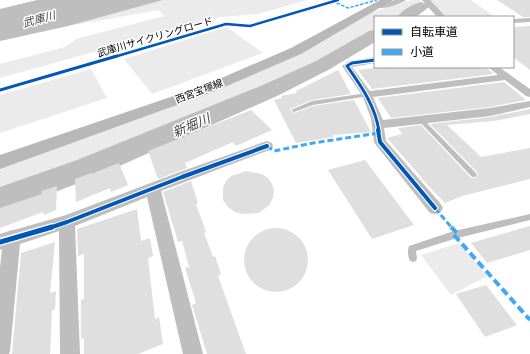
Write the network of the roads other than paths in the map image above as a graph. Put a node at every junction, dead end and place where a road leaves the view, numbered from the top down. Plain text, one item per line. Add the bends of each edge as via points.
1 (402, 0) edge
2 (426, 0) edge
3 (383, 3) edge
4 (440, 16) edge
5 (530, 20) edge
6 (514, 21) edge
7 (374, 60) edge
8 (494, 68) edge
9 (506, 77) junction
10 (530, 94) edge
11 (367, 96) junction
12 (530, 104) edge
13 (294, 110) dead end
14 (420, 119) junction
15 (378, 125) junction
16 (267, 146) dead end
17 (0, 162) edge
18 (474, 175) dead end
19 (153, 189) junction
20 (435, 208) dead end
21 (530, 217) edge
22 (67, 222) junction
23 (6, 240) edge
24 (413, 258) dead end
25 (0, 351) edge
26 (70, 354) edge
27 (193, 354) edge

1 - 3 street via 391,4
2 - 4 street
3 - 17 main road, 西宮宝塚線 via 296,51 208,89
5 - 6 street
7 - 11 street via 347,66
8 - 9 street
9 - 10 street
9 - 11 street
11 - 13 lane via 312,103
11 - 15 street
12 - 14 street via 490,112
14 - 15 street
14 - 18 lane
15 - 20 street via 380,142
16 - 19 street
19 - 22 street
19 - 27 street
21 - 24 lane via 454,235 412,249
22 - 23 street
22 - 26 street
23 - 25 street

